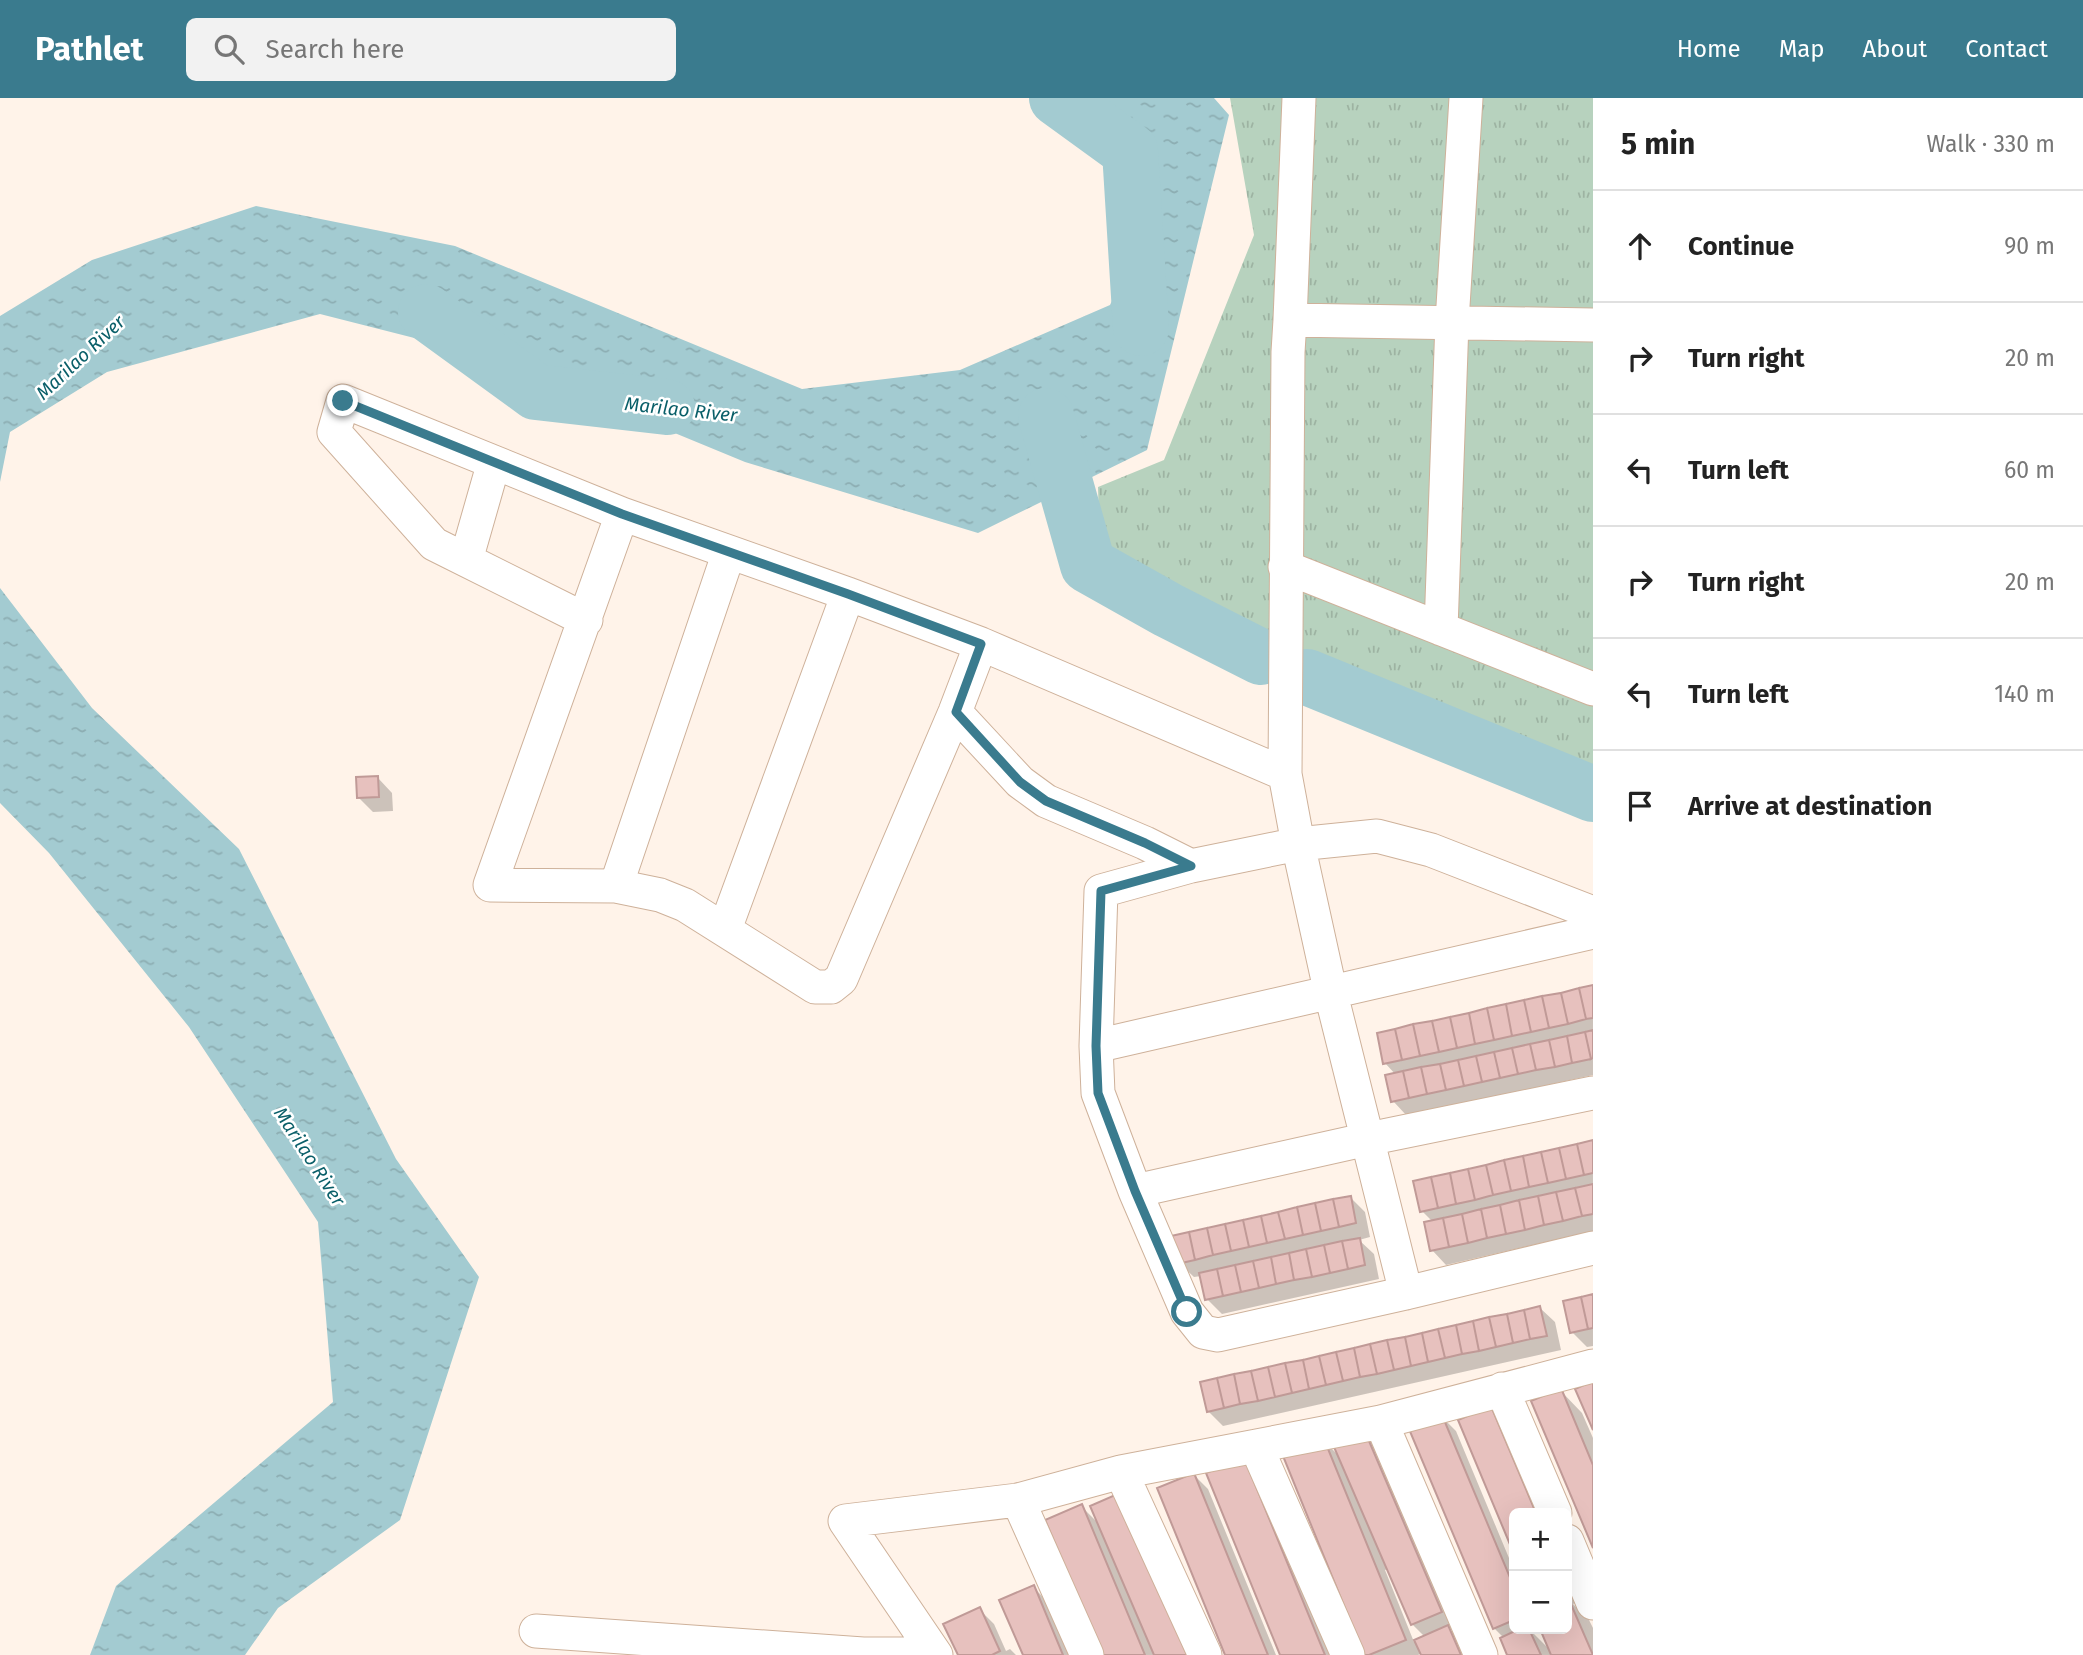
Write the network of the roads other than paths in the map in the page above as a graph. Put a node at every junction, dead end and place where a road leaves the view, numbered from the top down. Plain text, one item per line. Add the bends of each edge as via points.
1 (1298, 98) edge
2 (1466, 98) edge
3 (1290, 320) junction
4 (1452, 322) junction
5 (1593, 325) edge
6 (494, 463) junction
7 (622, 514) junction
8 (729, 552) junction
9 (466, 559) junction
10 (1285, 567) junction
11 (848, 594) junction
12 (586, 620) junction
13 (1441, 629) junction
14 (981, 644) junction
15 (1593, 680) edge
16 (956, 712) junction
17 (1285, 774) junction
18 (1298, 844) junction
19 (1191, 866) junction
20 (616, 886) junction
21 (1593, 913) edge
22 (725, 929) junction
23 (1593, 932) edge
24 (1331, 994) junction
25 (1096, 1046) junction
26 (1593, 1093) edge
27 (1368, 1139) junction
28 (1135, 1191) junction
29 (1593, 1248) edge
30 (1406, 1293) junction
31 (1593, 1366) edge
32 (1502, 1389) junction
33 (1381, 1422) junction
34 (1256, 1446) junction
35 (1121, 1472) junction
36 (1018, 1500) junction
37 (1553, 1508) edge
38 (1572, 1553) edge
39 (1593, 1603) edge
40 (536, 1631) dead end
41 (935, 1655) edge
42 (1087, 1655) edge
43 (1205, 1655) edge
44 (1348, 1655) edge
45 (1481, 1655) edge

1 - 3 street
2 - 4 street
3 - 4 street
3 - 10 street
4 - 5 street
4 - 13 street
6 - 7 street
6 - 9 street
6 - 9 street via 343,401 334,432 434,544
7 - 8 street
7 - 12 street
8 - 11 street
8 - 20 street
9 - 12 street
10 - 13 street
10 - 17 street
11 - 14 street
11 - 22 street
12 - 20 street via 491,885
13 - 15 street
14 - 16 street
14 - 17 street
16 - 19 street via 1020,782 1046,801
16 - 22 street via 841,979 831,987 815,987
17 - 18 street
18 - 19 street
18 - 21 street via 1377,836 1431,850
18 - 24 street
19 - 25 street via 1101,891
20 - 22 street via 660,895
23 - 24 street
24 - 25 street
24 - 27 street
25 - 28 street via 1098,1093
26 - 27 street
27 - 28 street
27 - 30 street
28 - 30 street via 1187,1312 1203,1332 1218,1335
29 - 30 street
31 - 32 street
32 - 33 street
32 - 37 street
33 - 34 street
33 - 45 street
34 - 35 street
34 - 44 street
35 - 36 street
35 - 43 street
36 - 41 street via 845,1521
36 - 42 street
38 - 39 street
40 - 41 street

